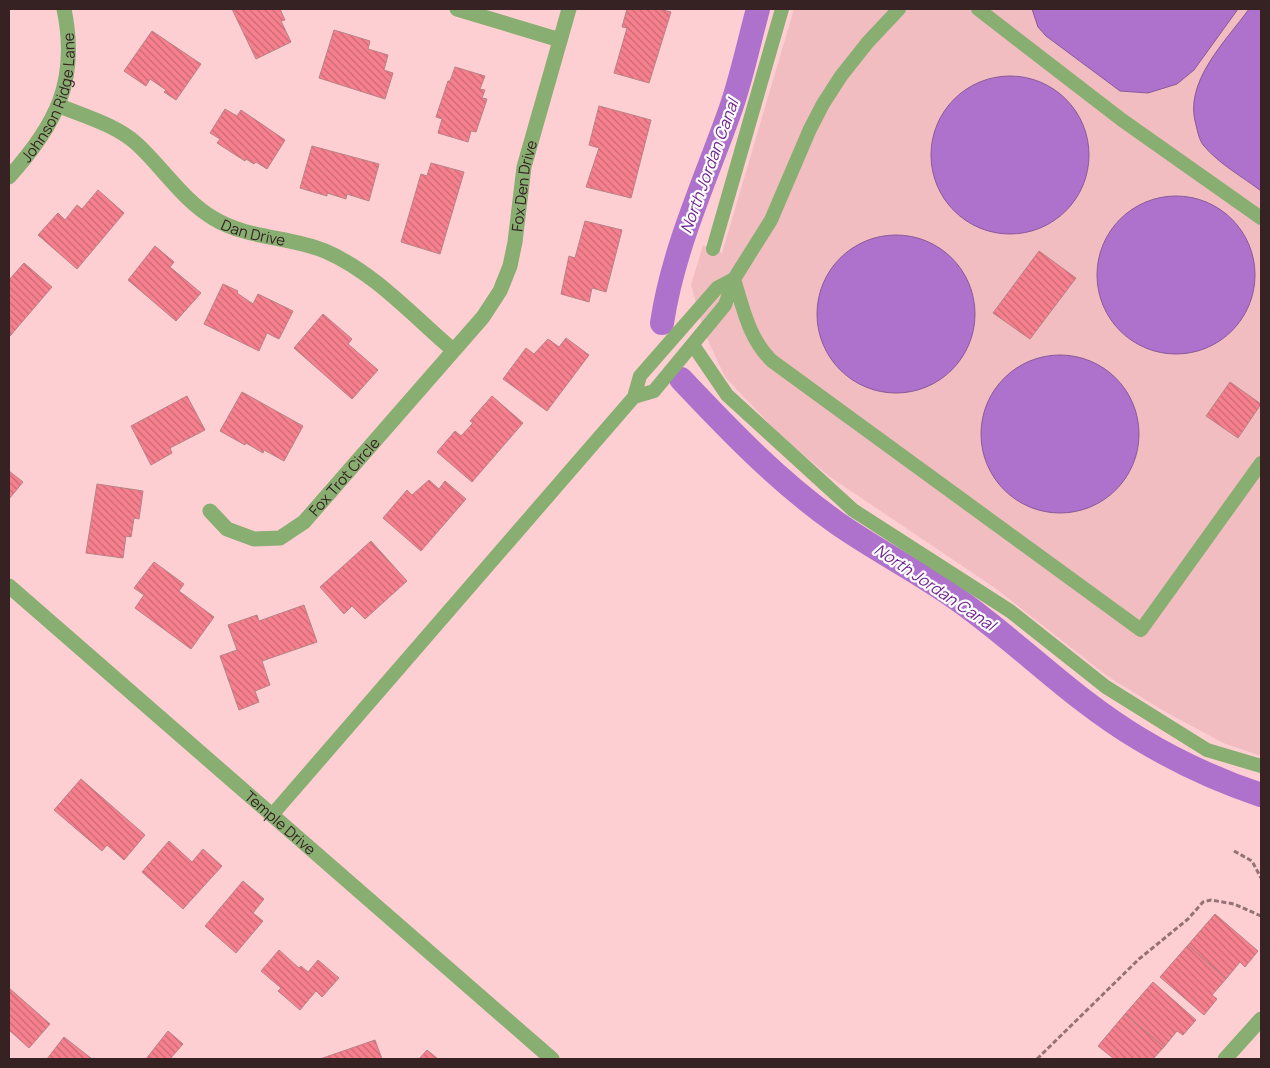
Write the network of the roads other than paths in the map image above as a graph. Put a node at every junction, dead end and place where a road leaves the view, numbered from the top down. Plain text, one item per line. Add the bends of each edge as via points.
1 (64, 9) edge
2 (456, 9) edge
3 (569, 9) edge
4 (782, 9) edge
5 (900, 9) edge
6 (978, 9) edge
7 (560, 40) junction
8 (60, 106) junction
9 (9, 177) edge
10 (1261, 218) edge
11 (713, 249) dead end
12 (734, 279) junction
13 (693, 345) junction
14 (453, 350) junction
15 (634, 397) junction
16 (1261, 463) edge
17 (210, 511) dead end
18 (9, 586) edge
19 (1261, 766) edge
20 (272, 815) junction
21 (1261, 1019) edge
22 (551, 1059) edge
23 (1225, 1059) edge

1 - 8 street, Johnson Ridge Lane via 68,46
2 - 7 street
3 - 7 street, Fox Den Drive
4 - 11 lane
5 - 12 lane via 868,42 823,104 772,220
6 - 10 lane via 1122,120
7 - 14 street, Fox Den Drive via 524,167 510,266 500,291 483,317
8 - 9 street, Johnson Ridge Lane via 48,128
8 - 14 street, Dan Drive via 110,126 136,143 190,202 213,218 238,230 323,250 348,263 375,282
12 - 13 lane via 725,305
12 - 15 lane via 717,288 640,376
12 - 16 lane via 751,333 772,361 1141,630
13 - 15 lane via 654,390
13 - 19 lane via 727,395 853,510 1010,611 1106,687 1207,750
14 - 17 street, Fox Trot Circle via 304,522 280,538 254,539 227,529
15 - 20 lane
18 - 20 street, Temple Drive
20 - 22 street, Temple Drive
21 - 23 street

